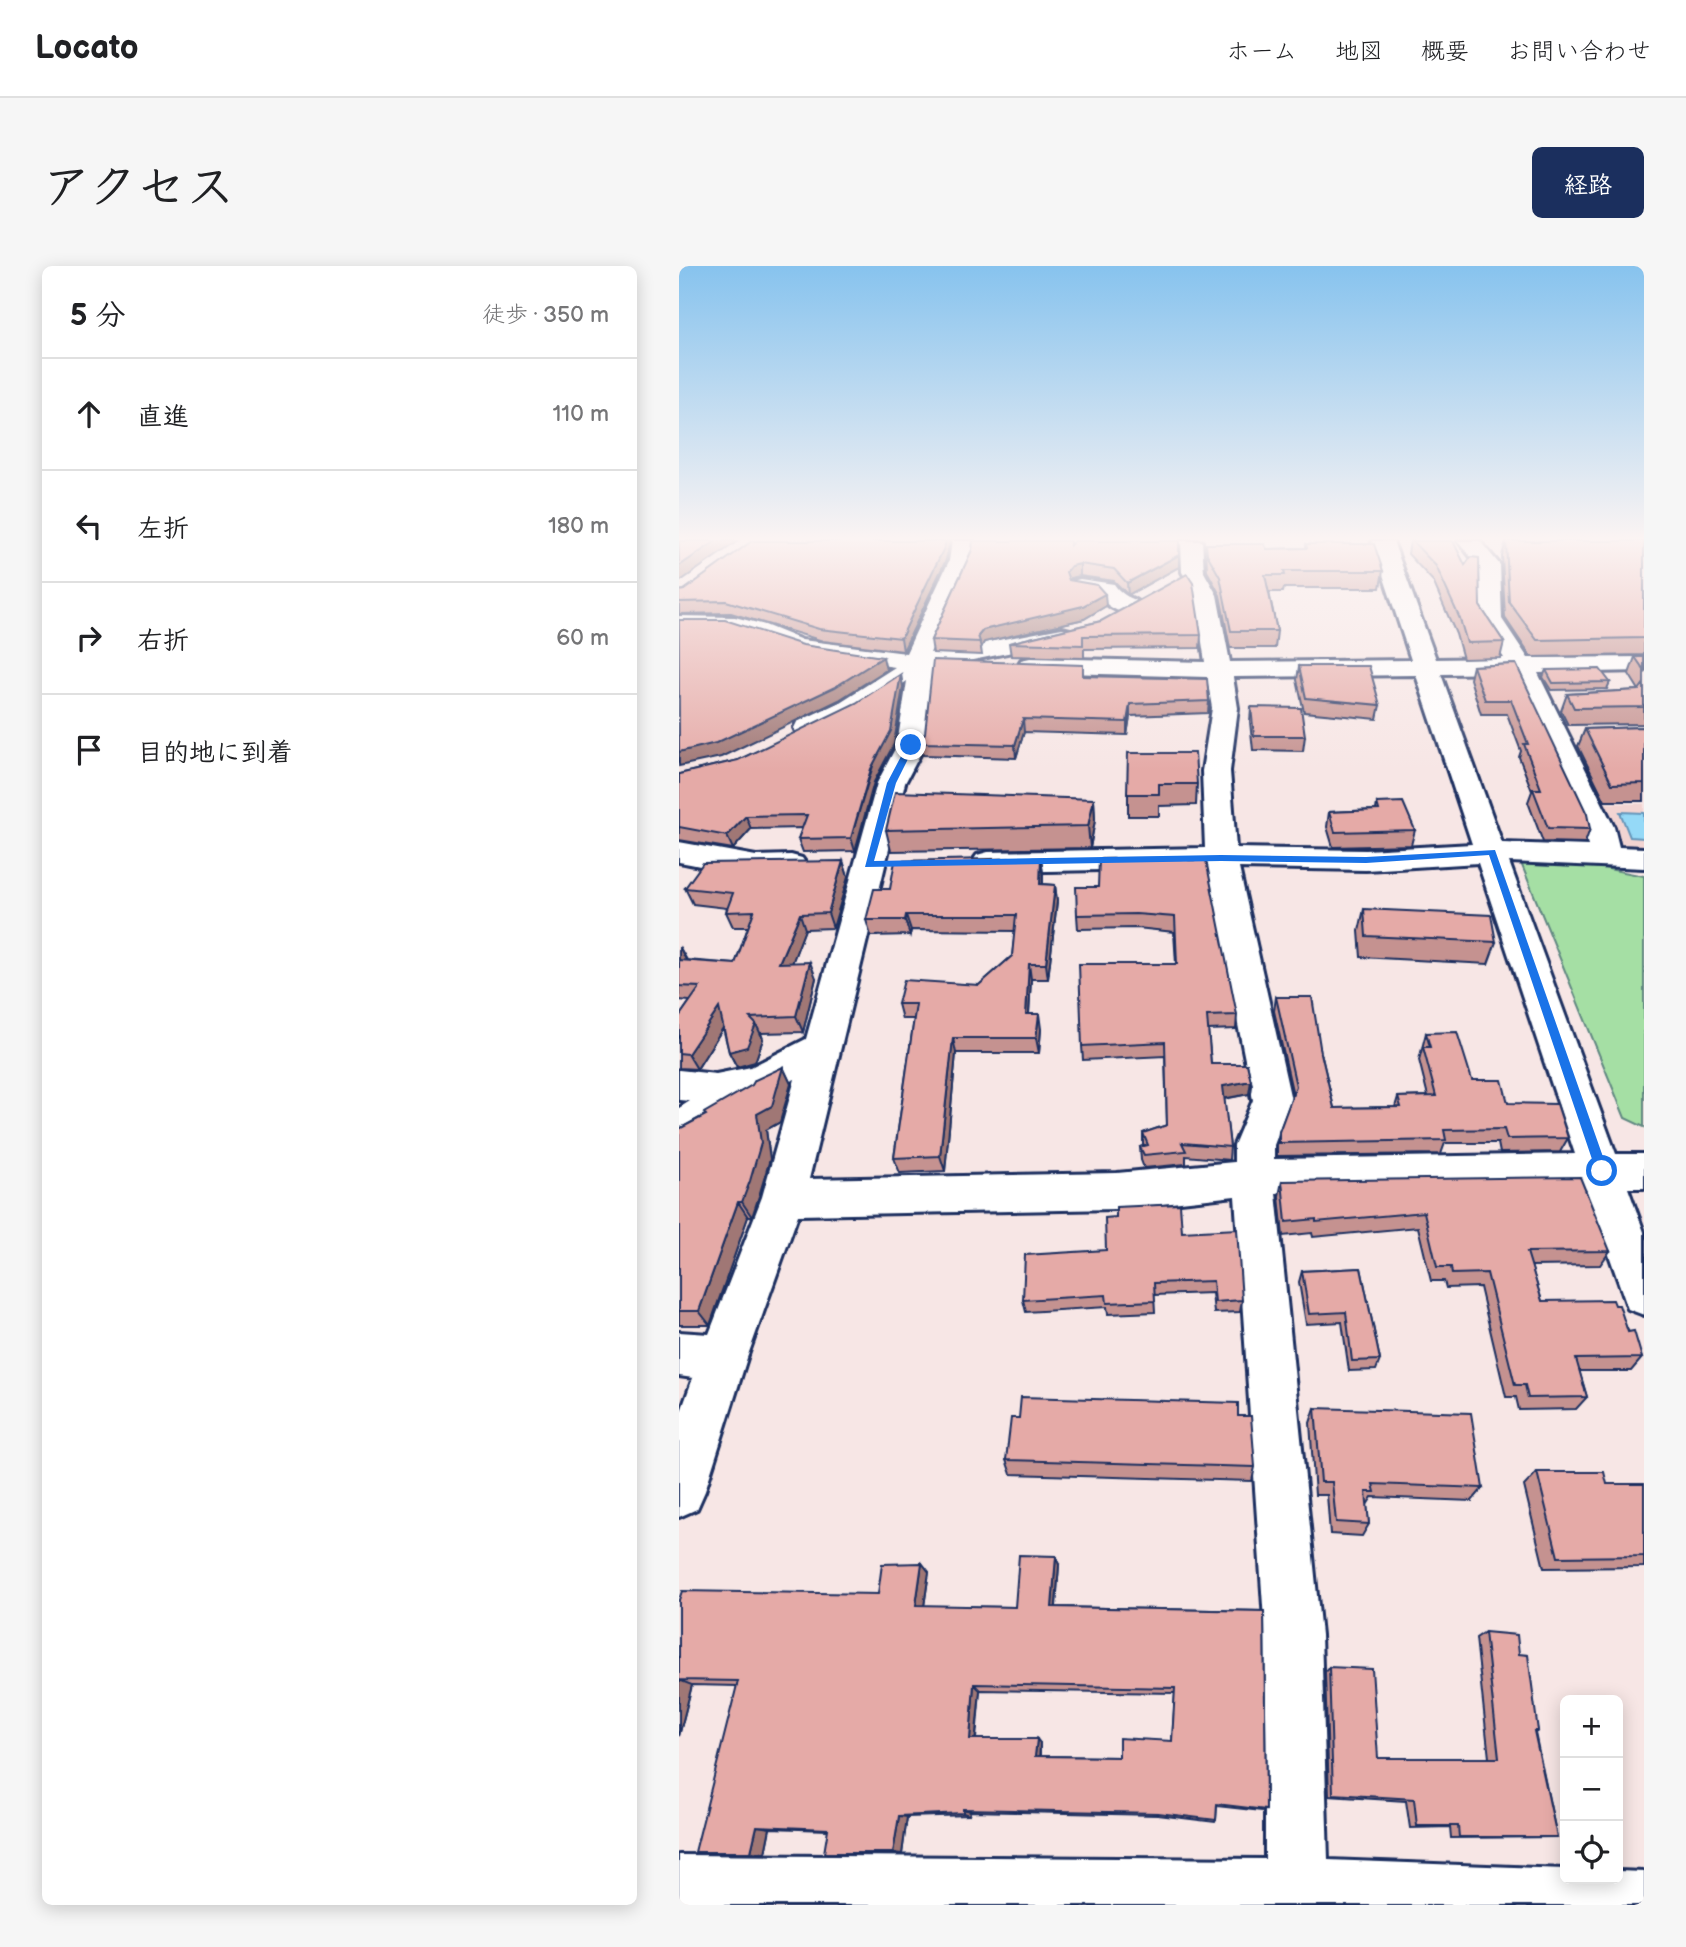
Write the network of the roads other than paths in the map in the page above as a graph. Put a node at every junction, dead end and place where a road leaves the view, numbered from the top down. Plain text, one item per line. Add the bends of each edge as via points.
1 (934, 617) edge
2 (1103, 617) edge
3 (1209, 617) edge
4 (1409, 617) edge
5 (1490, 617) edge
6 (679, 624) edge
7 (930, 661) junction
8 (1644, 664) edge
9 (1522, 667) junction
10 (1427, 669) junction
11 (1217, 670) junction
12 (1540, 701) junction
13 (1567, 701) edge
14 (779, 742) edge
15 (679, 852) edge
16 (1492, 852) junction
17 (1605, 855) junction
18 (1221, 858) junction
19 (1644, 858) edge
20 (964, 863) edge
21 (857, 865) junction
22 (824, 1046) junction
23 (759, 1080) junction
24 (679, 1085) edge
25 (679, 1126) edge
26 (1602, 1171) junction
27 (1644, 1171) edge
28 (1254, 1177) junction
29 (783, 1197) junction
30 (1644, 1294) edge
31 (701, 1356) edge
32 (679, 1491) edge
33 (679, 1887) edge
34 (1300, 1898) edge
35 (1644, 1904) edge

1 - 7 street via 917,655
2 - 7 street via 1092,625
3 - 11 street
4 - 10 street
5 - 9 street
6 - 7 street via 724,622 823,651
7 - 11 street
7 - 14 street
7 - 21 street via 921,672 911,745
8 - 9 street via 1613,675
9 - 10 street
9 - 12 street
10 - 11 street
10 - 16 street
11 - 18 street via 1225,708 1216,771
12 - 13 street
12 - 17 street via 1574,747
15 - 21 street via 755,866
16 - 17 street
16 - 18 street via 1366,860
16 - 26 street
17 - 19 street
18 - 20 street
18 - 28 street via 1272,1100 1254,1145
21 - 22 street
22 - 23 street
22 - 29 street
23 - 24 street via 716,1089
23 - 25 street
26 - 27 street
26 - 28 street
26 - 30 street
28 - 29 street via 1117,1191
28 - 34 street via 1293,1635
29 - 31 street
31 - 32 street
33 - 34 street
34 - 35 street

